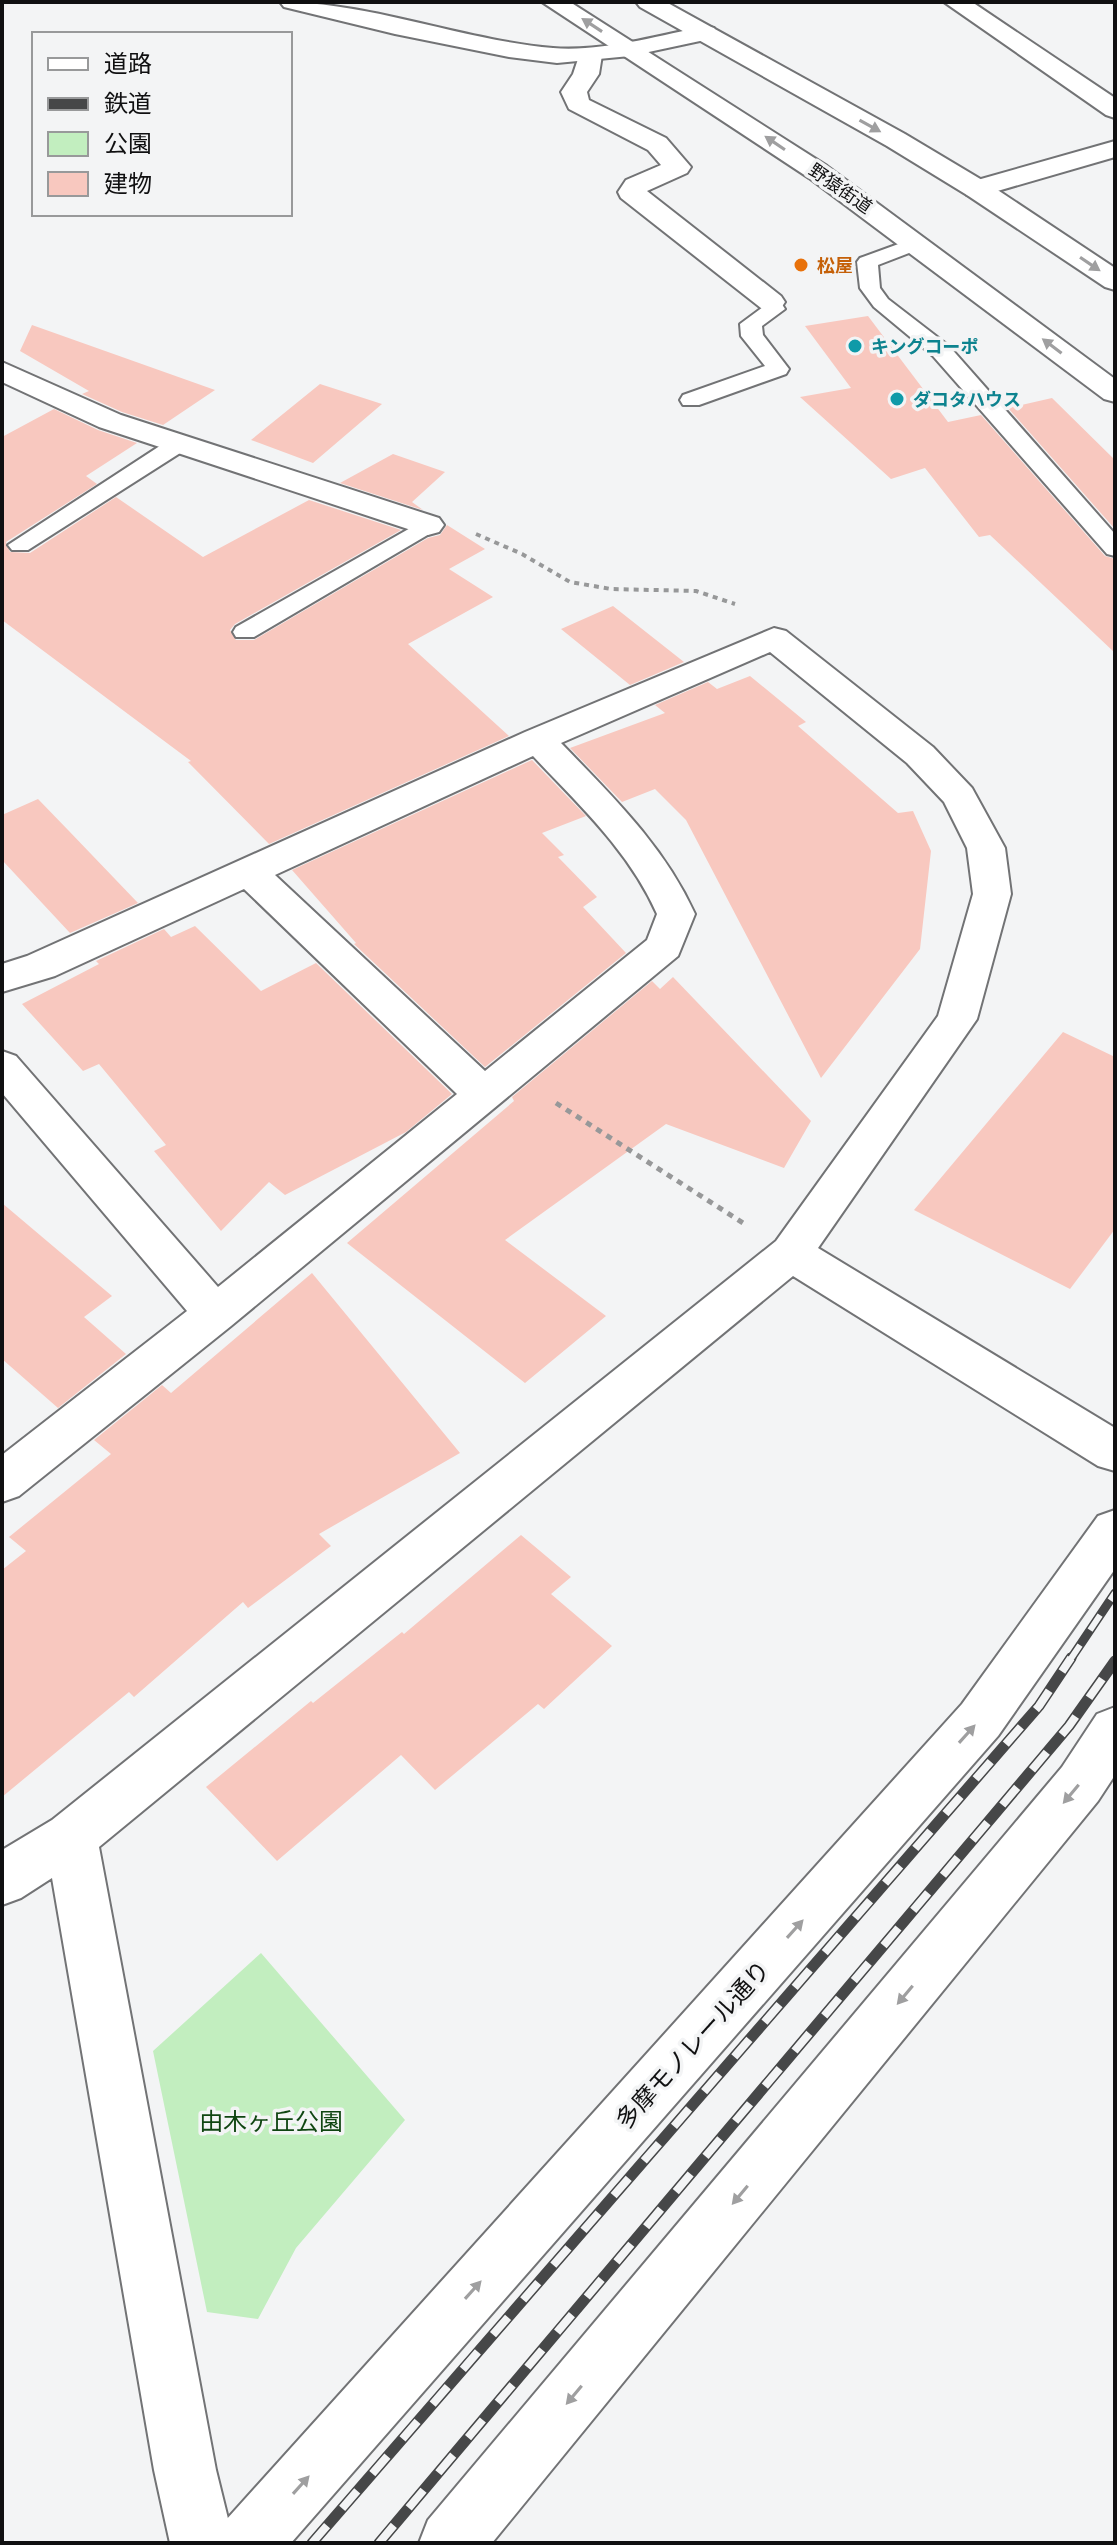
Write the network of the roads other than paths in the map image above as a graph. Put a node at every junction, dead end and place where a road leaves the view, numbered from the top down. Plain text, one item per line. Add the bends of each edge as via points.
1 (292, 2) edge
2 (554, 2) edge
3 (648, 2) edge
4 (956, 2) edge
5 (705, 33) junction
6 (630, 49) junction
7 (590, 55) junction
8 (1115, 110) edge
9 (1115, 149) edge
10 (977, 189) junction
11 (915, 244) junction
12 (1115, 281) edge
13 (771, 302) joint
14 (2, 371) edge
15 (1115, 393) edge
16 (691, 400) dead end
17 (180, 443) junction
18 (428, 525) joint
19 (20, 545) dead end
20 (1115, 549) edge
21 (245, 632) dead end
22 (538, 740) junction
23 (250, 873) junction
24 (2, 978) edge
25 (498, 1084) junction
26 (10, 1090) edge
27 (791, 1253) junction
28 (215, 1314) junction
29 (1115, 1452) edge
30 (2, 1482) edge
31 (1115, 1530) edge
32 (1115, 1730) edge
33 (71, 1837) junction
34 (2, 1880) edge
35 (202, 2543) edge
36 (249, 2543) edge
37 (451, 2543) edge

1 - 7 street via 509,50
6 -> 2 street, 野猿街道
3 - 5 street
4 - 8 street
5 - 6 street
5 -> 10 street
6 - 7 street
11 -> 6 street, 野猿街道 via 818,172
7 - 13 street via 574,92 578,104 657,144 678,167 631,192
9 - 10 street
10 -> 12 street
15 -> 11 street, 野猿街道
11 - 20 lane via 867,262 870,288 969,380
13 - 16 lane via 775,309 751,324 752,336 778,369
14 - 17 street via 110,421
17 - 18 street
17 - 19 lane
18 - 21 lane
22 - 23 street
22 - 25 street via 636,845 664,882 676,914 664,947
22 - 27 street via 774,638 920,755 959,796 986,848 992,894 957,1019
23 - 24 street via 41,966
23 - 25 street
25 - 28 street
26 - 28 street
27 - 29 street
27 - 33 street
28 - 30 street
36 -> 31 street, 多摩モノレール通り via 980,1720
32 -> 37 street via 1080,1784
33 - 34 street
33 - 35 street

